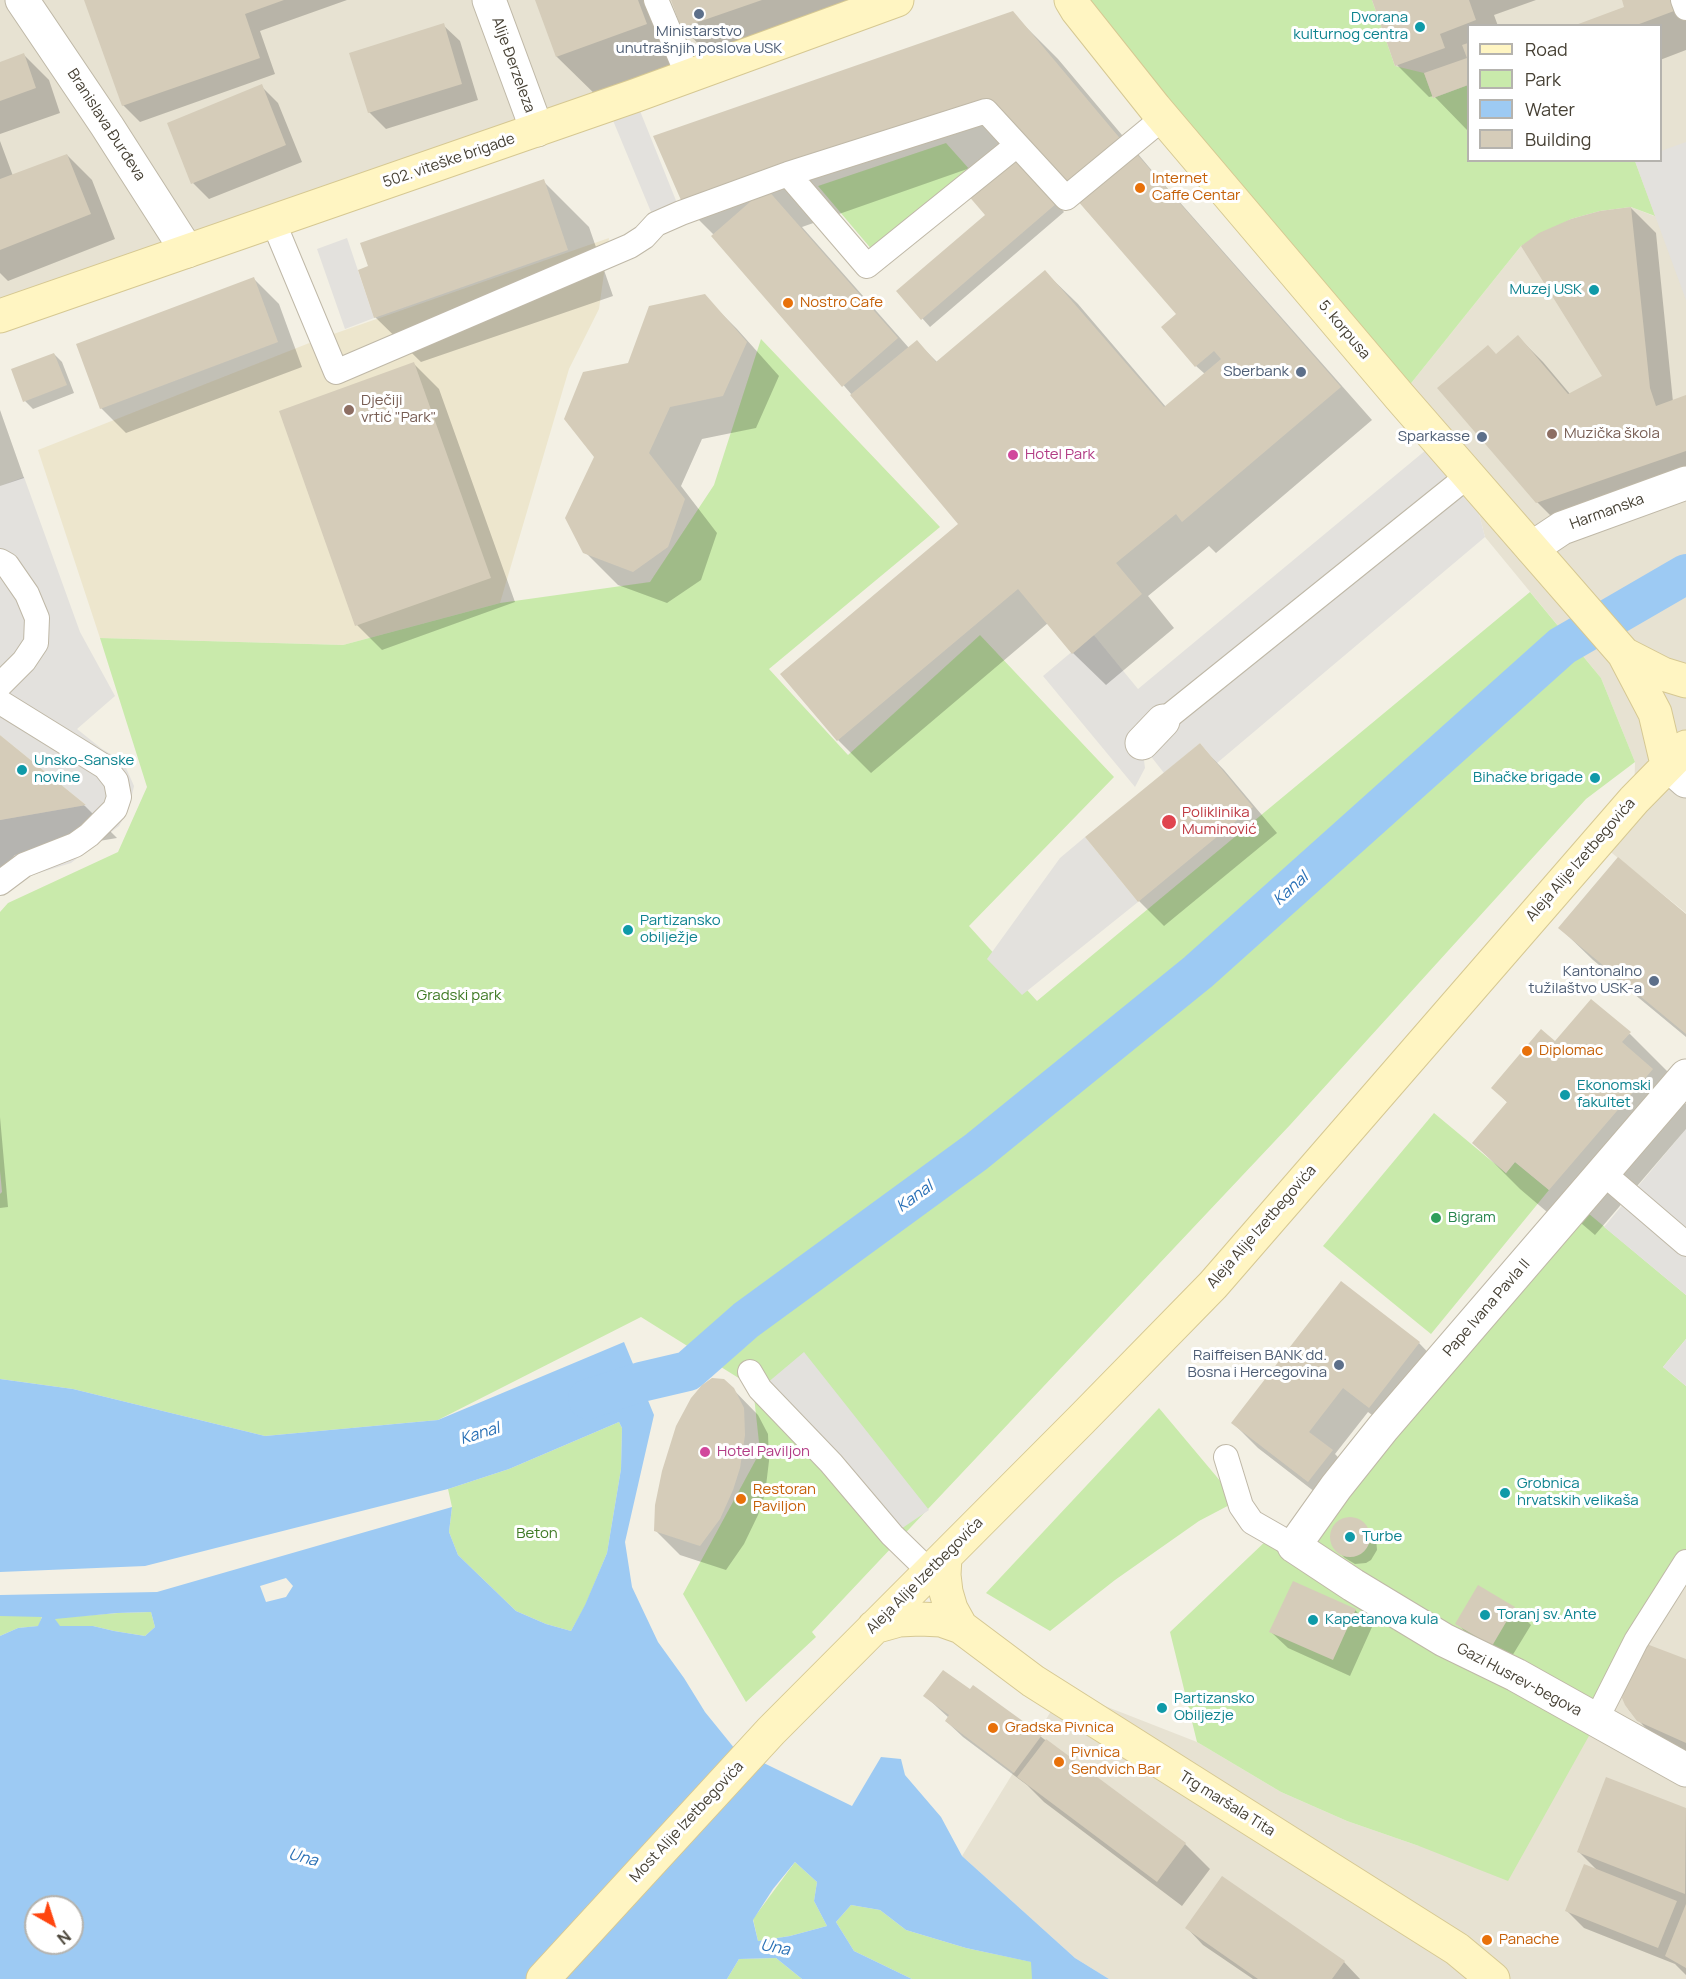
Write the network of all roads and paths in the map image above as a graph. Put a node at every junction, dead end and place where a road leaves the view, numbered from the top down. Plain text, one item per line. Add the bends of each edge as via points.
1 (489, 0) edge
2 (656, 0) edge
3 (897, 0) edge
4 (1071, 0) edge
5 (1683, 0) edge
6 (28, 1) edge
7 (1686, 8) edge
8 (688, 76) junction
9 (1163, 118) junction
10 (537, 130) junction
11 (1017, 145) junction
12 (788, 174) junction
13 (273, 221) junction
14 (188, 251) junction
15 (0, 316) edge
16 (1469, 475) junction
17 (1686, 483) edge
18 (1532, 548) junction
19 (0, 561) edge
20 (1624, 654) junction
21 (1686, 681) edge
22 (0, 685) edge
23 (0, 702) edge
24 (1153, 732) dead end
25 (1680, 764) edge
26 (0, 883) edge
27 (1686, 1076) edge
28 (1602, 1172) junction
29 (1686, 1244) edge
30 (750, 1372) dead end
31 (1226, 1457) dead end
32 (1294, 1546) junction
33 (1686, 1562) edge
34 (937, 1564) junction
35 (874, 1626) junction
36 (961, 1627) junction
37 (834, 1668) joint
38 (1596, 1720) junction
39 (1686, 1770) edge
40 (543, 1979) edge
41 (1493, 1979) edge

1 - 10 street, Alije Đerzeleza
2 - 8 lane
3 - 8 main road, 502. viteške brigade
4 - 9 main road, 5. korpusa
5 - 7 lane
6 - 14 street, Branislava Đurđeva
8 - 10 main road, 502. viteške brigade
9 - 11 lane via 1066,198
9 - 16 main road, 5. korpusa
10 - 13 main road, 502. viteške brigade
11 - 12 lane via 986,111
11 - 12 lane via 867,266
12 - 13 lane via 681,213 656,225 630,246 336,372
13 - 14 main road, 502. viteške brigade
14 - 15 main road, 502. viteške brigade
16 - 18 main road, 5. korpusa
16 - 24 lane
17 - 18 street, Harmanska via 1562,528
18 - 20 main road, 5. korpusa
19 - 22 lane via 27,594 37,618 36,643
20 - 21 main road, 5. korpusa
20 - 25 main road, 5. korpusa
23 - 26 lane via 105,768 116,782 119,796 115,809 89,835 75,845 24,865
25 - 34 main road, Aleja Alije Izetbegovića via 1626,808 1213,1285
27 - 28 street, Pape Ivana Pavla II
28 - 29 lane
28 - 32 street, Pape Ivana Pavla II via 1383,1428
30 - 34 lane via 760,1389 831,1463 892,1535
31 - 32 lane via 1241,1506 1252,1522
32 - 38 street, Gazi Husrev-begova via 1444,1640
33 - 38 lane via 1636,1641
34 - 35 main road, Aleja Alije Izetbegovića
34 - 36 main road, Trg maršala Tita
35 - 36 main road, Trg maršala Tita via 920,1619 941,1620
35 - 37 main road, Aleja Alije Izetbegovića
36 - 41 main road, Trg maršala Tita via 1033,1681 1457,1949
37 - 40 main road, Most Alije Izetbegovića via 755,1748
38 - 39 street, Gazi Husrev-begova

